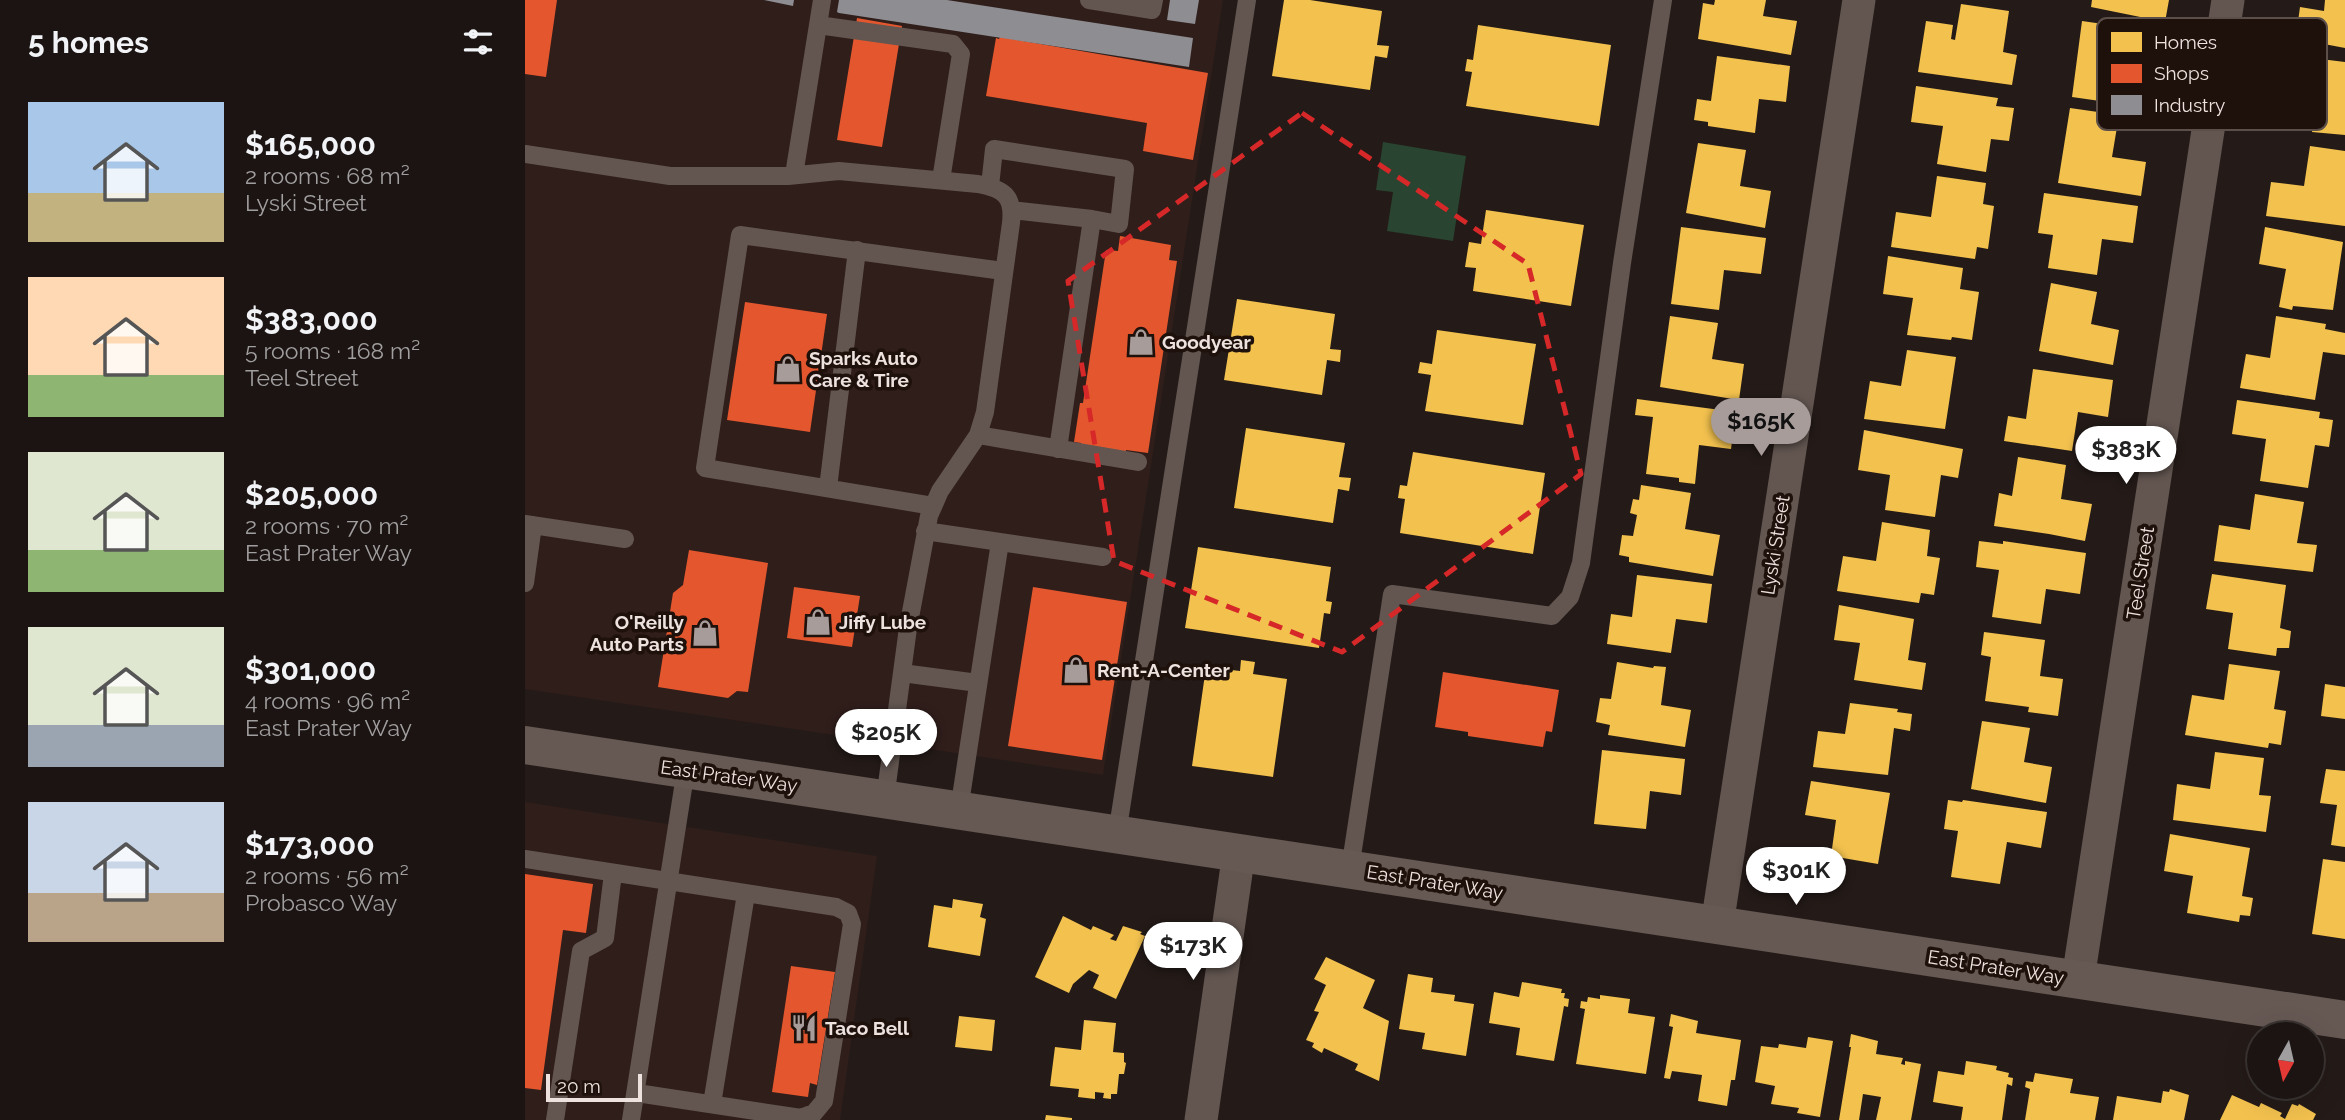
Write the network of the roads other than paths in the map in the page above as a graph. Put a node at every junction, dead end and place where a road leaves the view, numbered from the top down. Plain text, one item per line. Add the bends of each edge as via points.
1 (821, 0) edge
2 (1089, 0) edge
3 (1154, 0) edge
4 (1247, 0) edge
5 (1663, 0) edge
6 (1859, 0) edge
7 (2228, 0) edge
8 (2225, 18) edge
9 (818, 25) junction
10 (2208, 130) edge
11 (525, 155) edge
12 (794, 175) junction
13 (941, 180) junction
14 (990, 186) junction
15 (1012, 211) junction
16 (1092, 219) junction
17 (857, 250) junction
18 (1003, 271) junction
19 (978, 435) junction
20 (1058, 449) junction
21 (1138, 463) dead end
22 (828, 488) junction
23 (933, 506) junction
24 (529, 524) edge
25 (925, 531) junction
26 (625, 539) dead end
27 (1000, 542) junction
28 (1103, 558) dead end
29 (525, 583) edge
30 (902, 673) junction
31 (978, 683) junction
32 (525, 745) edge
33 (686, 769) junction
34 (885, 799) junction
35 (959, 810) junction
36 (1117, 834) junction
37 (1239, 852) junction
38 (525, 859) edge
39 (1350, 869) junction
40 (613, 873) junction
41 (668, 882) junction
42 (746, 894) junction
43 (1717, 925) junction
44 (2078, 979) junction
45 (2345, 1020) edge
46 (637, 1093) junction
47 (712, 1104) junction
48 (555, 1120) edge
49 (631, 1120) edge
50 (1201, 1120) edge

1 - 9 lane
2 - 3 lane via 1152,10
4 - 36 lane
5 - 39 lane via 1581,564 1570,597 1552,616 1392,594
6 - 43 street, Lyski Street
7 - 8 street, Teel Street
9 - 12 lane
9 - 13 lane via 953,44 961,54
10 - 44 street, Teel Street
11 - 12 lane via 670,176
12 - 13 lane via 839,171
13 - 14 lane
14 - 15 lane via 1006,195
14 - 16 lane via 993,149 1125,169 1119,224
15 - 16 lane
15 - 18 lane
16 - 20 lane
17 - 18 lane
17 - 22 lane
17 - 22 lane via 740,234 705,468
18 - 19 lane via 991,375
19 - 20 lane
19 - 23 lane
20 - 21 lane
22 - 23 lane
23 - 25 lane
24 - 26 lane
24 - 29 lane
25 - 27 lane
25 - 30 lane
27 - 28 lane
27 - 31 lane
30 - 31 lane
30 - 34 lane
31 - 35 lane
32 - 33 main road, East Prater Way
33 - 34 main road, East Prater Way
33 - 41 lane
34 - 35 main road, East Prater Way
35 - 36 main road, East Prater Way
36 - 37 main road, East Prater Way
37 - 39 main road, East Prater Way
37 - 50 street
38 - 40 lane
39 - 43 main road, East Prater Way
40 - 41 lane
40 - 48 lane via 605,938 581,951
41 - 42 lane
41 - 46 lane
42 - 47 lane
42 - 47 lane via 836,907 848,913 852,924 824,1101 814,1113 801,1118
43 - 44 main road, East Prater Way
44 - 45 main road, East Prater Way
46 - 47 lane
46 - 49 lane

